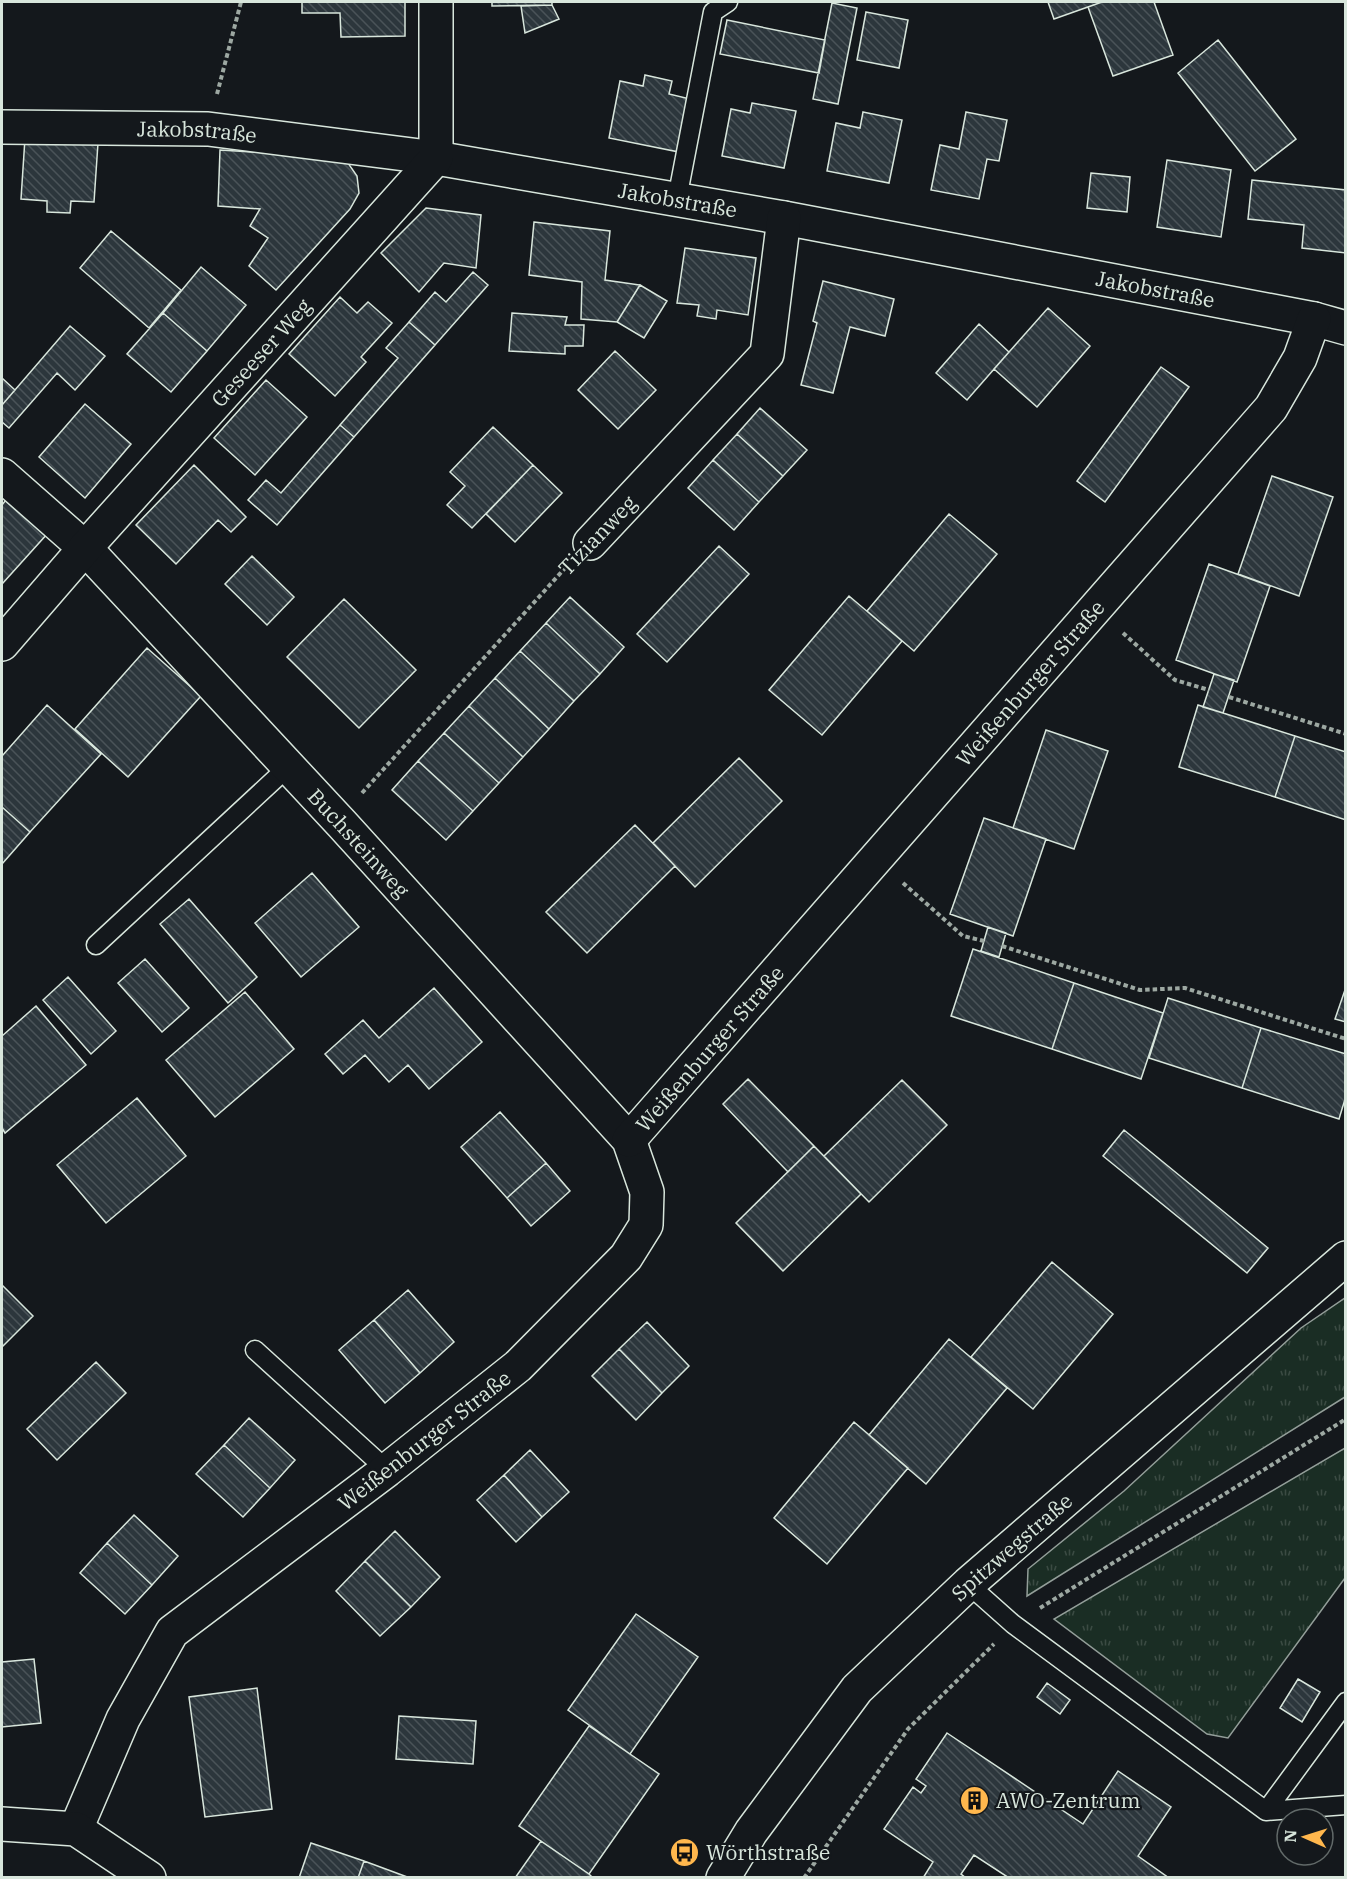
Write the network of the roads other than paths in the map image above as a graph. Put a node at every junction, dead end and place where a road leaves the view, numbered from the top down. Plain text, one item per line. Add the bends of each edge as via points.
1 (436, 2) edge
2 (728, 2) edge
3 (2, 127) edge
4 (436, 158) junction
5 (677, 199) junction
6 (784, 218) junction
7 (1314, 320) junction
8 (1346, 328) edge
9 (2, 475) edge
10 (590, 543) road end
11 (85, 548) junction
12 (2, 644) edge
13 (288, 767) junction
14 (96, 945) dead end
15 (629, 1140) junction
16 (1346, 1258) edge
17 (255, 1350) dead end
18 (387, 1470) junction
19 (968, 1584) junction
20 (1346, 1702) edge
21 (1346, 1805) edge
22 (1266, 1811) junction
23 (2, 1824) edge
24 (76, 1829) junction
25 (149, 1878) edge
26 (723, 1878) edge

1 - 4 street
2 - 5 lane via 713,12
3 - 4 street, Jakobstraße via 208,129
4 - 5 street, Jakobstraße
4 - 11 street, Geseeser Weg
5 - 6 street, Jakobstraße
6 - 7 street, Jakobstraße
6 - 10 street, Tizianweg via 767,354
7 - 8 street, Jakobstraße
7 - 15 street, Weißenburger Straße via 1300,358 1271,408
9 - 11 street
11 - 12 street, Geseeser Weg
11 - 13 street, Buchsteinweg
13 - 14 lane
13 - 15 street, Buchsteinweg
15 - 18 street, Weißenburger Straße via 647,1192 646,1225 626,1257 518,1366
16 - 19 street, Spitzwegstraße
17 - 18 lane
18 - 24 street, Weißenburger Straße via 172,1632 123,1719
19 - 22 lane via 1013,1624
19 - 26 street, Spitzwegstraße via 858,1689 751,1832
20 - 22 lane
21 - 22 lane
23 - 24 street
24 - 25 street

